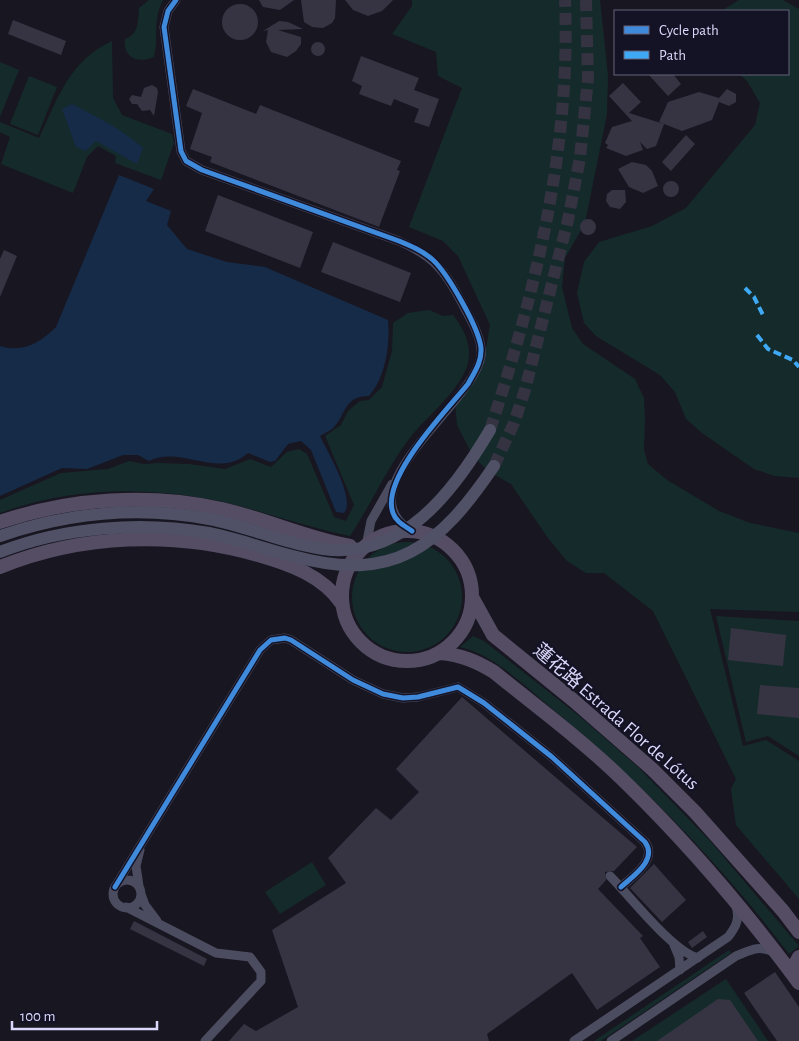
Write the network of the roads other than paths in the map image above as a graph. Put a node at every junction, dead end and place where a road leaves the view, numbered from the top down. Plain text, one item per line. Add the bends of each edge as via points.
1 (176, 0) edge
2 (490, 430) tunnel mouth
3 (494, 466) tunnel mouth
4 (400, 471) junction
5 (0, 522) edge
6 (412, 531) junction
7 (0, 536) edge
8 (366, 546) junction
9 (0, 552) edge
10 (0, 567) edge
11 (472, 597) junction
12 (342, 604) junction
13 (440, 653) junction
14 (144, 840) junction
15 (610, 876) dead end
16 (115, 887) junction
17 (621, 887) junction
18 (140, 891) junction
19 (734, 899) junction
20 (126, 907) junction
21 (167, 928) junction
22 (799, 932) edge
23 (671, 941) junction
24 (778, 955) junction
25 (799, 957) edge
26 (698, 958) junction
27 (680, 970) junction
28 (796, 978) edge
29 (205, 1041) edge
30 (574, 1041) edge
31 (611, 1041) edge

1 - 4 street via 164,27 181,151 186,161 202,170 426,254 442,270 468,314 481,348 477,368
2 - 7 main road, bridge via 456,483 429,511 401,533 367,548 323,549 209,519 148,513 56,519
3 - 9 main road, bridge via 477,492 446,527 410,554 379,564 356,566 312,560 236,539 171,528 86,531
4 - 6 street via 392,507 396,519
4 - 8 street via 371,521
5 - 8 main road via 52,508 97,502 179,502 230,511 334,543
6 - 8 main road via 390,534
6 - 11 main road via 427,534 459,558 468,575
8 - 12 main road via 347,571
10 - 12 main road via 43,552 122,540 208,543 296,568 332,590
11 - 13 main road via 472,607 463,630
11 - 22 main road, 蓮花路 Estrada Flor de Lótus via 493,635 652,769 695,812
12 - 13 main road via 352,631 365,646 382,657 402,662 422,660
13 - 19 main road via 475,660 568,732 628,784
14 - 16 street
14 - 17 street via 260,650 271,640 285,638 352,680 383,694 418,697 454,686 484,703 590,789 645,842 648,859
14 - 18 street via 136,866
15 - 17 street
16 - 18 street via 125,880 134,881
16 - 20 street via 115,900
17 - 23 street
18 - 20 street via 136,904
18 - 21 street via 148,911
19 - 24 main road
19 - 26 street via 739,916 735,928 728,937
20 - 21 street
21 - 29 street via 216,953 250,958 261,972 261,981
23 - 26 street
23 - 27 street via 678,953
24 - 28 main road
24 - 31 street via 762,947 736,956
25 - 28 main road via 794,966
26 - 27 street
27 - 30 street

